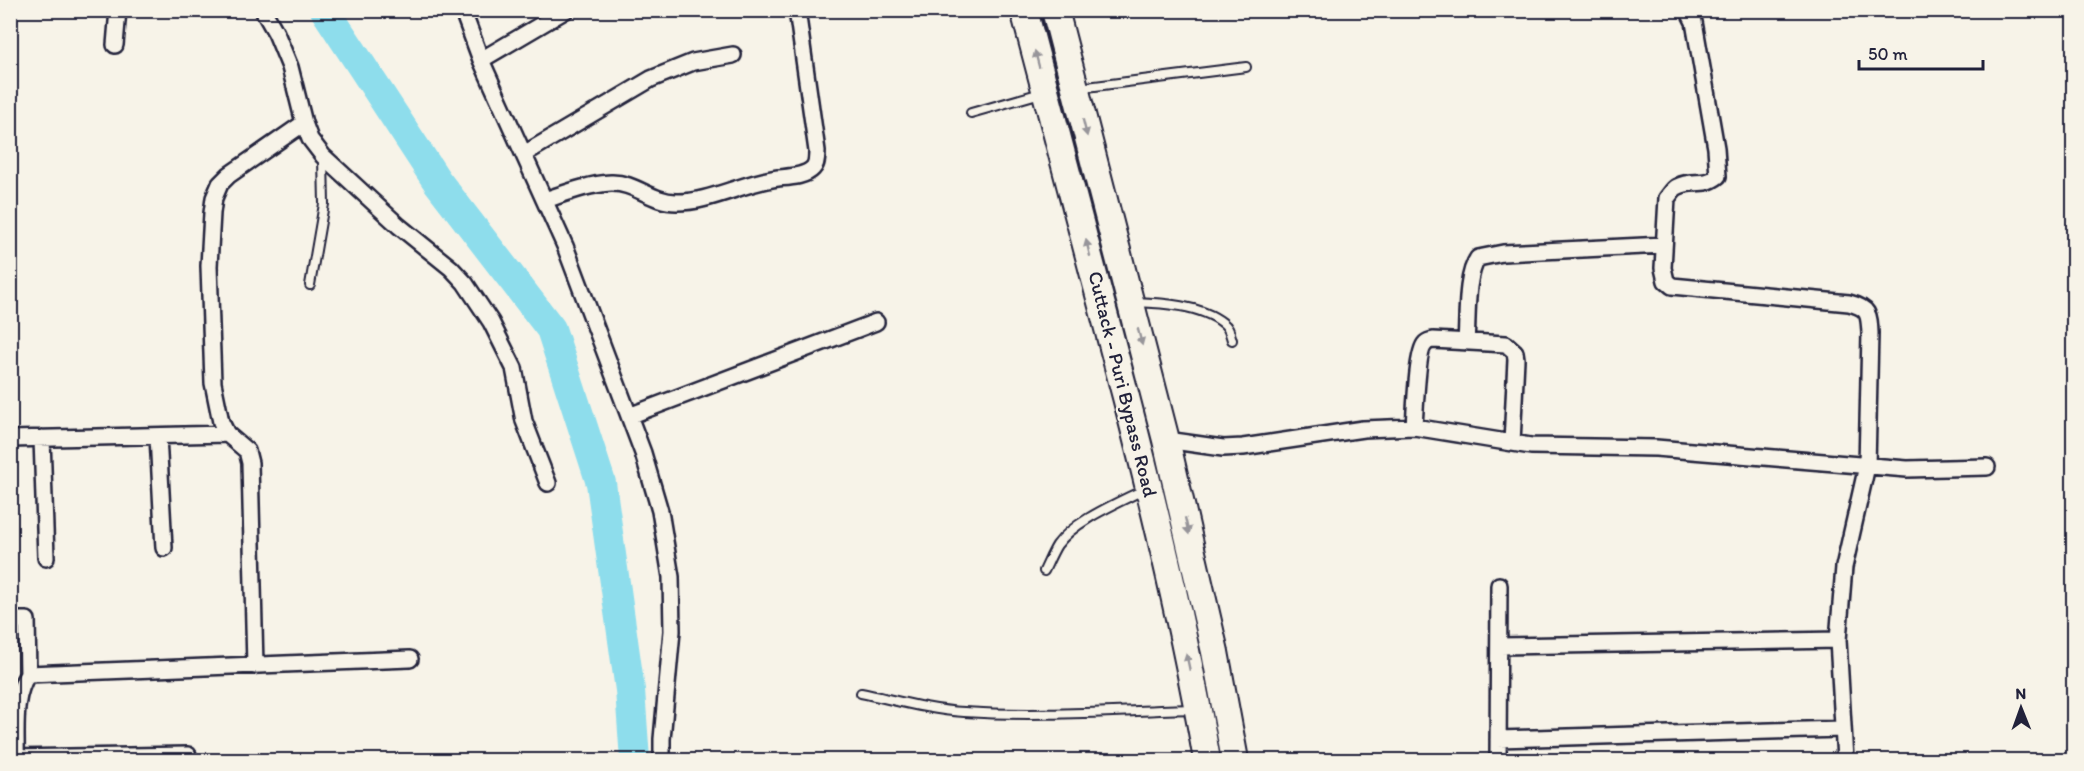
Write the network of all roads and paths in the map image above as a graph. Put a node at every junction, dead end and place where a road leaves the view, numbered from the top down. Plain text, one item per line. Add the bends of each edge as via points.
1 (118, 10) edge
2 (263, 10) edge
3 (460, 10) edge
4 (566, 10) edge
5 (798, 10) edge
6 (1024, 10) edge
7 (1055, 10) edge
8 (1686, 10) edge
9 (115, 45) dead end
10 (733, 56) dead end
11 (481, 60) junction
12 (1245, 67) dead end
13 (1075, 88) junction
14 (1046, 91) junction
15 (971, 113) dead end
16 (304, 123) junction
17 (524, 153) junction
18 (323, 156) junction
19 (544, 200) junction
20 (1664, 244) junction
21 (310, 285) dead end
22 (1131, 302) junction
23 (876, 322) dead end
24 (1232, 340) dead end
25 (1466, 342) junction
26 (629, 416) junction
27 (1414, 427) junction
28 (227, 434) junction
29 (158, 436) junction
30 (42, 438) junction
31 (10, 439) edge
32 (1166, 440) junction
33 (1512, 443) junction
34 (1867, 466) junction
35 (1987, 467) dead end
36 (549, 483) dead end
37 (1149, 486) junction
38 (164, 548) dead end
39 (46, 558) dead end
40 (1044, 571) dead end
41 (1499, 585) dead end
42 (10, 620) edge
43 (1838, 640) junction
44 (1499, 646) junction
45 (410, 659) dead end
46 (255, 666) junction
47 (28, 674) junction
48 (861, 693) dead end
49 (1198, 709) junction
50 (1842, 729) junction
51 (1498, 738) junction
52 (188, 755) dead end
53 (20, 759) edge
54 (662, 760) edge
55 (1207, 760) edge
56 (1235, 760) edge
57 (1498, 760) edge
58 (1845, 760) edge

1 - 9 street
2 - 16 street via 290,66
3 - 11 street
4 - 11 street
5 - 19 street via 817,151 813,168 804,174 758,181 694,200 656,199 625,184 611,183
14 -> 6 highway, Cuttack - Puri Bypass Road
7 - 13 highway, Cuttack - Puri Bypass Road
8 - 20 street via 1694,22 1718,176 1709,182 1676,187 1666,198
10 - 17 street via 693,62 651,79
11 - 17 street
12 - 13 lane
13 -> 22 highway, Cuttack - Puri Bypass Road
14 - 15 lane
37 -> 14 highway, Cuttack - Puri Bypass Road
16 - 18 street
16 - 28 street via 230,175 220,184 214,198 209,266 213,383
17 - 19 street
18 - 21 lane via 324,204
18 - 36 street via 451,268 478,300 514,368 524,421
19 - 26 street
20 - 25 street via 1503,253 1478,258 1471,278
20 - 34 street via 1663,268 1672,286 1862,306 1869,315 1870,333
22 - 24 lane via 1193,309 1224,323
22 -> 32 highway, Cuttack - Puri Bypass Road
23 - 26 street
25 - 27 street via 1433,340 1423,345
25 - 33 street via 1506,344 1515,352
26 - 54 street via 660,511 671,577 672,631
27 - 32 street via 1364,429 1243,447
27 - 33 street
28 - 29 street
28 - 46 street via 247,451 250,463
29 - 30 street
29 - 38 street
30 - 31 street
30 - 39 street
32 -> 56 highway, Cuttack - Puri Bypass Road via 1215,652
33 - 34 street via 1656,448
34 - 35 street
34 - 43 street via 1844,567
37 - 40 lane via 1073,530 1057,545
49 -> 37 highway, Cuttack - Puri Bypass Road
41 - 44 street
42 - 47 street via 27,620
43 - 44 street
43 - 50 street
44 - 51 street
45 - 46 street
46 - 47 street
47 - 53 street via 18,699
48 - 49 lane via 963,712
49 - 55 highway, Cuttack - Puri Bypass Road
50 - 51 street
50 - 58 street
51 - 57 street
52 - 53 street

